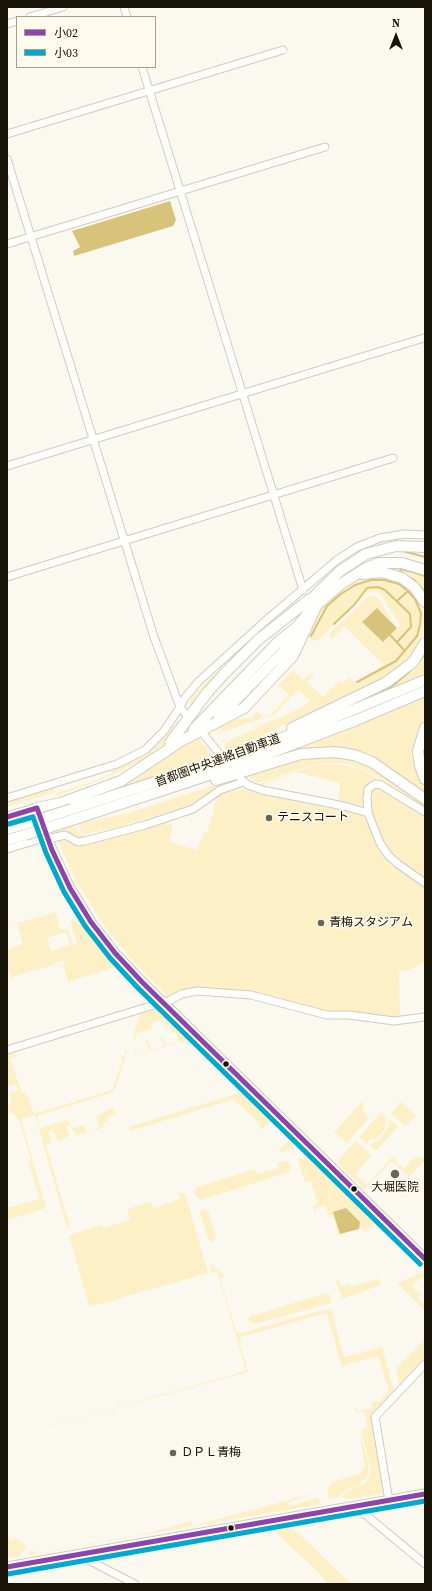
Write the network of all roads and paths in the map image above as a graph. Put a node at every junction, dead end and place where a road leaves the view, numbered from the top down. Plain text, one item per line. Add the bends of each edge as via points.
1 (63, 7) edge
2 (33, 16) edge
3 (283, 50) dead end
4 (142, 68) edge
5 (149, 91) junction
6 (7, 134) edge
7 (325, 147) dead end
8 (7, 159) edge
9 (180, 192) junction
10 (31, 237) junction
11 (7, 244) edge
12 (424, 338) dead end
13 (242, 394) junction
14 (93, 439) junction
15 (393, 458) dead end
16 (7, 466) edge
17 (273, 495) junction
18 (425, 535) edge
19 (124, 541) junction
20 (425, 547) edge
21 (425, 563) edge
22 (425, 570) edge
23 (340, 571) junction
24 (352, 576) junction
25 (7, 577) edge
26 (303, 590) junction
27 (425, 602) edge
28 (313, 606) junction
29 (303, 630) junction
30 (425, 643) edge
31 (425, 680) edge
32 (425, 691) edge
33 (183, 710) junction
34 (186, 724) junction
35 (213, 724) junction
36 (425, 728) edge
37 (203, 733) junction
38 (181, 741) junction
39 (218, 752) dead end
40 (194, 770) junction
41 (425, 779) edge
42 (7, 798) edge
43 (425, 799) edge
44 (37, 808) junction
45 (425, 812) edge
46 (368, 813) junction
47 (76, 815) junction
48 (7, 817) edge
49 (7, 830) edge
50 (47, 838) junction
51 (7, 840) edge
52 (7, 849) edge
53 (425, 883) edge
54 (163, 1002) junction
55 (425, 1017) edge
56 (7, 1050) edge
57 (425, 1259) edge
58 (425, 1364) edge
59 (425, 1494) edge
60 (389, 1501) junction
61 (355, 1506) junction
62 (86, 1553) junction
63 (425, 1564) edge
64 (7, 1567) edge
65 (135, 1584) edge

1 - 2 street
3 - 5 street
4 - 5 street
5 - 6 street
5 - 9 street
7 - 9 street
8 - 10 street
9 - 10 street
9 - 13 street
10 - 11 street
10 - 14 street
12 - 13 street
13 - 14 street
13 - 17 street
14 - 16 street
14 - 19 street
15 - 17 street
17 - 19 street
17 - 26 street
18 - 26 street via 392,535 357,547 337,560
19 - 25 street
19 - 33 street via 154,637
20 - 23 highway via 403,545 377,550 355,560
21 - 23 highway via 407,558 376,557
22 - 24 highway via 406,564 386,563 371,566
23 - 28 highway
24 - 27 highway via 375,572 396,575 410,583
24 - 28 highway
26 - 33 street via 198,682 184,699
28 - 29 highway
28 - 34 highway
28 - 34 highway via 297,609 228,677
28 - 38 highway via 297,627 278,642
29 - 35 highway
29 - 35 highway via 281,661 227,716
29 - 37 highway via 290,636
30 - 40 highway via 418,656 408,666 379,687
31 - 40 highway, 首都圏中央連絡自動車道 via 300,732
32 - 47 highway, 首都圏中央連絡自動車道 via 215,774
33 - 42 street via 157,739 132,757
34 - 44 highway via 170,743 136,768
35 - 37 highway
36 - 41 highway via 418,751
37 - 38 highway
37 - 39 street
38 - 44 highway via 121,781 67,801
40 - 47 highway, 首都圏中央連絡自動車道
43 - 47 highway via 368,760 322,751 293,756 128,809
44 - 48 main road
44 - 50 main road
45 - 46 street via 384,786 376,784 367,792
46 - 50 street via 262,790 242,781 220,790 193,809 145,825 82,842 65,835
46 - 53 street via 376,836 388,855
47 - 49 highway, 首都圏中央連絡自動車道, bridge
47 - 51 highway, 首都圏中央連絡自動車道, bridge
50 - 52 street
50 - 54 main road via 67,881 97,930 126,966
54 - 55 street via 186,992 222,992 251,995 327,1015 394,1021
54 - 56 street
54 - 57 main road
58 - 60 street via 375,1417
59 - 60 main road
60 - 61 main road
61 - 62 main road
61 - 63 street
62 - 64 main road
62 - 65 street via 90,1561

